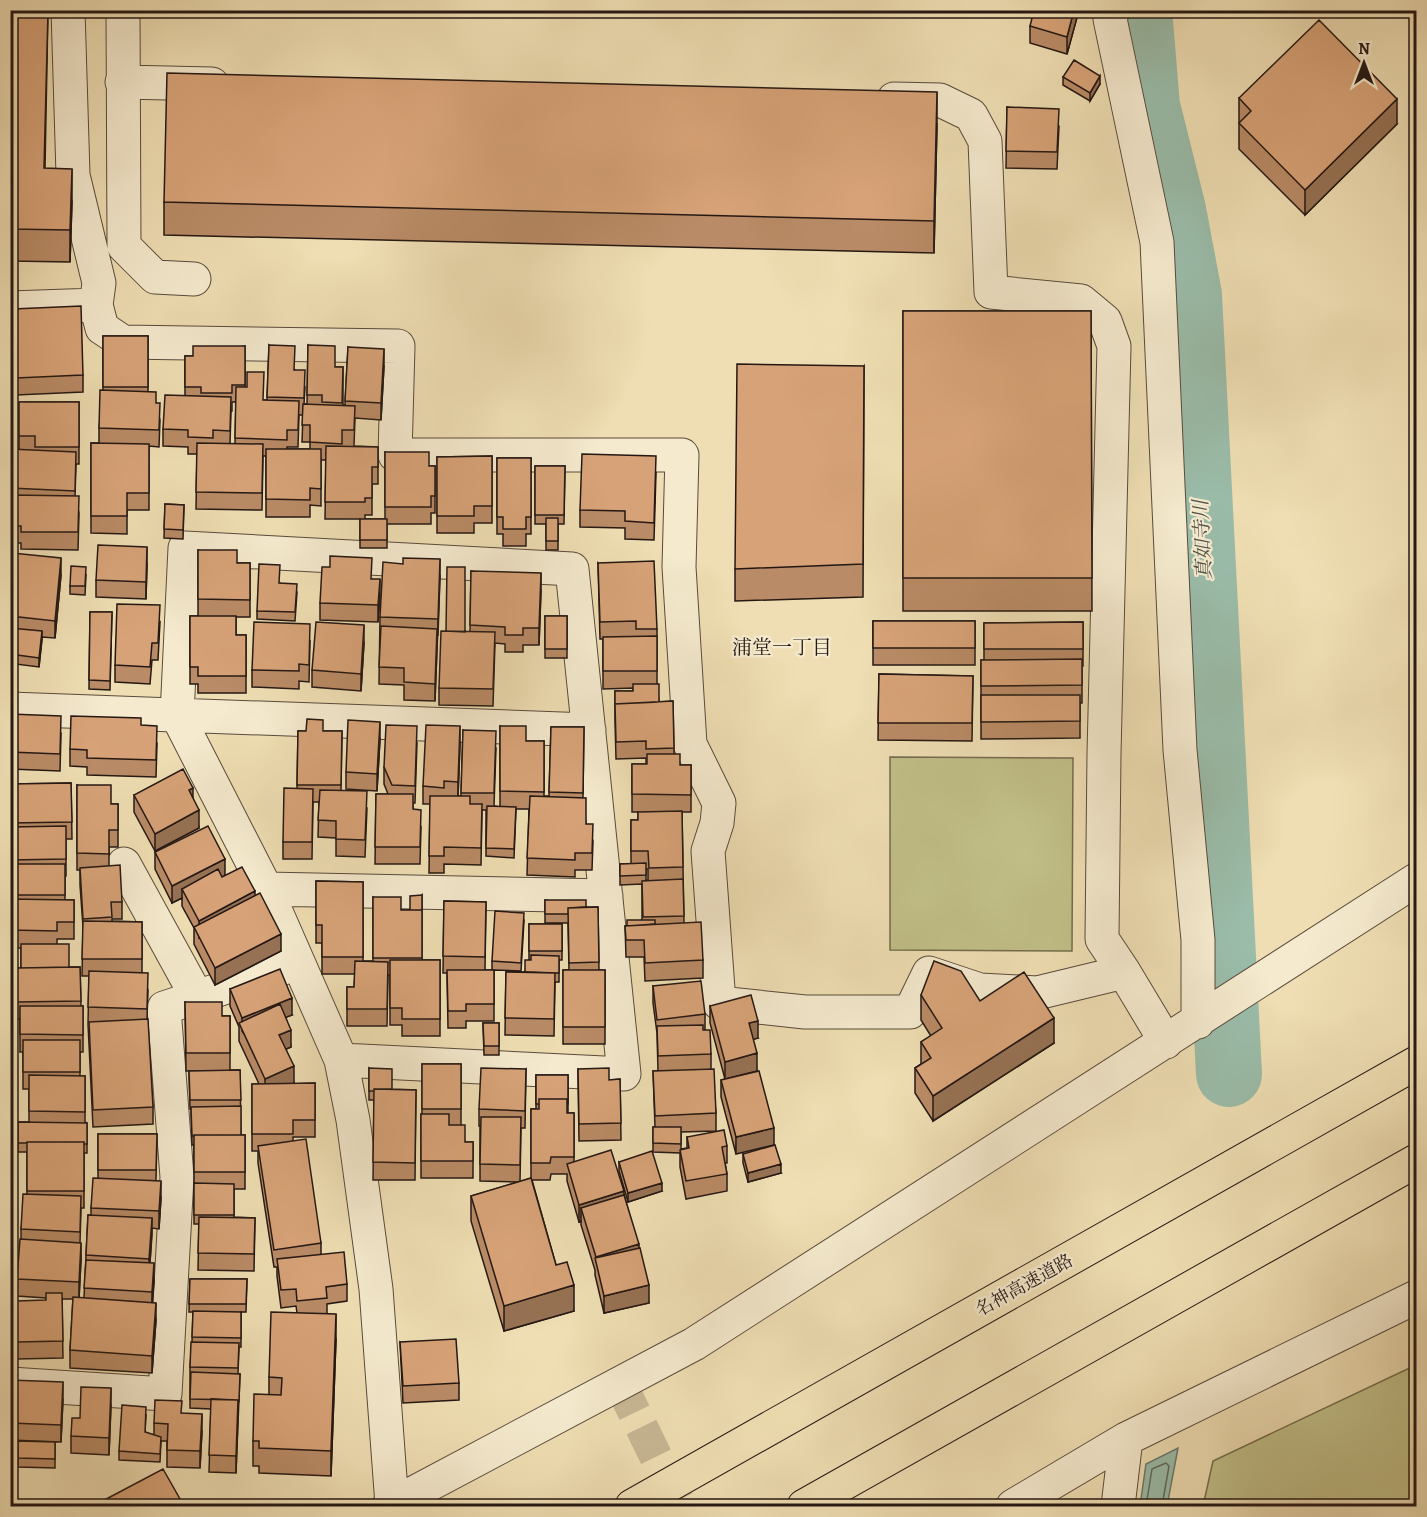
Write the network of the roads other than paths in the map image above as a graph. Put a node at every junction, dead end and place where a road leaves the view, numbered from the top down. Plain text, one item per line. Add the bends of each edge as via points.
1 (68, 10) edge
2 (123, 10) edge
3 (1113, 10) edge
4 (122, 82) junction
5 (240, 84) edge
6 (869, 99) edge
7 (194, 279) dead end
8 (96, 305) junction
9 (10, 308) edge
10 (644, 567) edge
11 (679, 567) junction
12 (10, 709) edge
13 (177, 716) junction
14 (589, 730) junction
15 (124, 864) dead end
16 (1416, 880) edge
17 (266, 889) junction
18 (606, 896) junction
19 (298, 963) junction
20 (1124, 972) junction
21 (197, 997) junction
22 (1199, 1021) junction
23 (1166, 1042) junction
24 (341, 1060) junction
25 (1416, 1063) edge
26 (1416, 1161) edge
27 (1416, 1297) edge
28 (10, 1384) edge
29 (1126, 1438) junction
30 (391, 1506) edge
31 (632, 1506) edge
32 (804, 1506) edge
33 (1013, 1506) edge
34 (1118, 1506) edge

1 - 8 street via 73,176 99,283
2 - 4 street
3 - 22 street via 1110,19 1124,95 1157,242 1180,750 1198,940
4 - 5 street
4 - 7 street via 124,246 154,276
6 - 20 street via 940,100 971,115 985,141 991,292 1081,301 1105,321 1114,346 1102,939
8 - 9 street
8 - 11 street via 102,328 123,342 398,346 395,455 682,455
10 - 11 street
11 - 20 street via 690,744 719,803 708,851 719,1003 804,1012 910,1012 929,973 980,990 1037,993
12 - 13 street
13 - 14 street
13 - 14 street via 185,548 584,568
13 - 17 street
14 - 18 street
15 - 21 street
16 - 22 street
17 - 18 street
17 - 19 street
18 - 24 street via 624,1074
19 - 21 street
19 - 24 street
20 - 23 street
21 - 28 street via 164,1008 177,1177 165,1394
22 - 23 street
23 - 30 street via 694,1344
24 - 30 street via 376,1289
25 - 31 highway, 名神高速道路
26 - 32 highway
27 - 29 street
29 - 33 street
29 - 34 street

